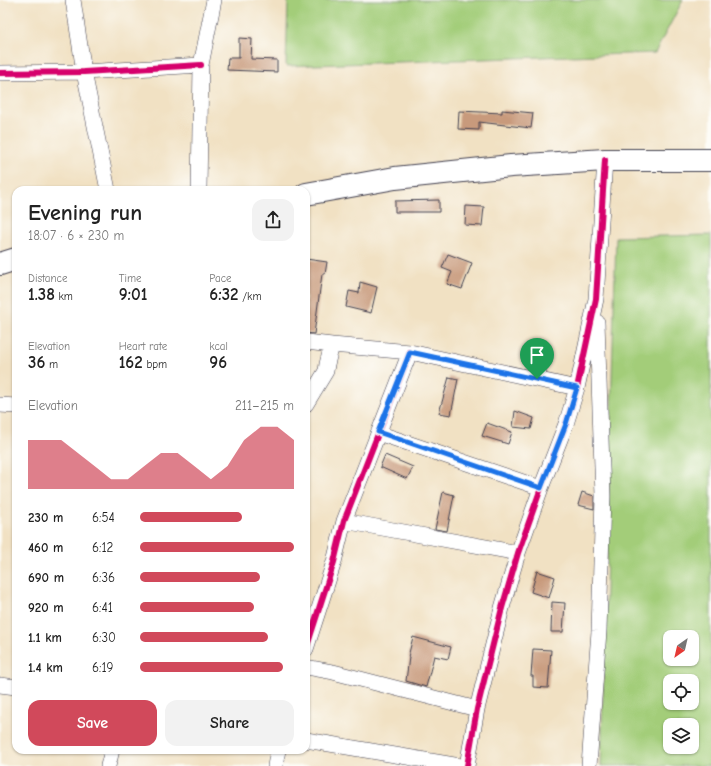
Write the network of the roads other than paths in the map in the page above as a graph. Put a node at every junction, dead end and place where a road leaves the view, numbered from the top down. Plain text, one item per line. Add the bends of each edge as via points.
1 (73, 0) edge
2 (214, 0) edge
3 (201, 65) junction
4 (84, 72) junction
5 (0, 73) edge
6 (605, 160) junction
7 (711, 160) edge
8 (107, 186) edge
9 (199, 186) edge
10 (310, 193) edge
11 (12, 260) edge
12 (0, 264) edge
13 (596, 299) junction
14 (310, 342) edge
15 (332, 345) junction
16 (543, 351) dead end
17 (410, 352) junction
18 (537, 379) junction
19 (577, 388) junction
20 (310, 397) edge
21 (0, 405) edge
22 (12, 406) edge
23 (378, 432) junction
24 (541, 488) junction
25 (344, 521) junction
26 (518, 553) junction
27 (310, 636) edge
28 (310, 669) edge
29 (0, 685) edge
30 (12, 686) edge
31 (477, 709) junction
32 (310, 741) edge
33 (111, 754) edge
34 (277, 754) edge
35 (108, 766) edge
36 (275, 766) edge
37 (460, 766) edge
38 (467, 766) edge
39 (589, 766) edge

1 - 4 street
2 - 3 street
3 - 4 street
3 - 9 street
4 - 5 street
4 - 8 street
6 - 7 highway
6 - 10 highway via 511,166 395,178
6 - 13 street
11 - 12 highway
13 - 19 street
13 - 39 street via 603,496 600,631
14 - 15 street
15 - 17 street
15 - 20 street via 326,371
16 - 18 street
17 - 18 street
17 - 23 street
18 - 19 street
19 - 24 street
21 - 22 street
23 - 24 street
23 - 25 street
24 - 26 street
25 - 26 street
25 - 27 street via 334,562
26 - 31 street
28 - 31 street via 333,672
29 - 30 street
31 - 38 street
32 - 37 street
33 - 35 street
34 - 36 street

